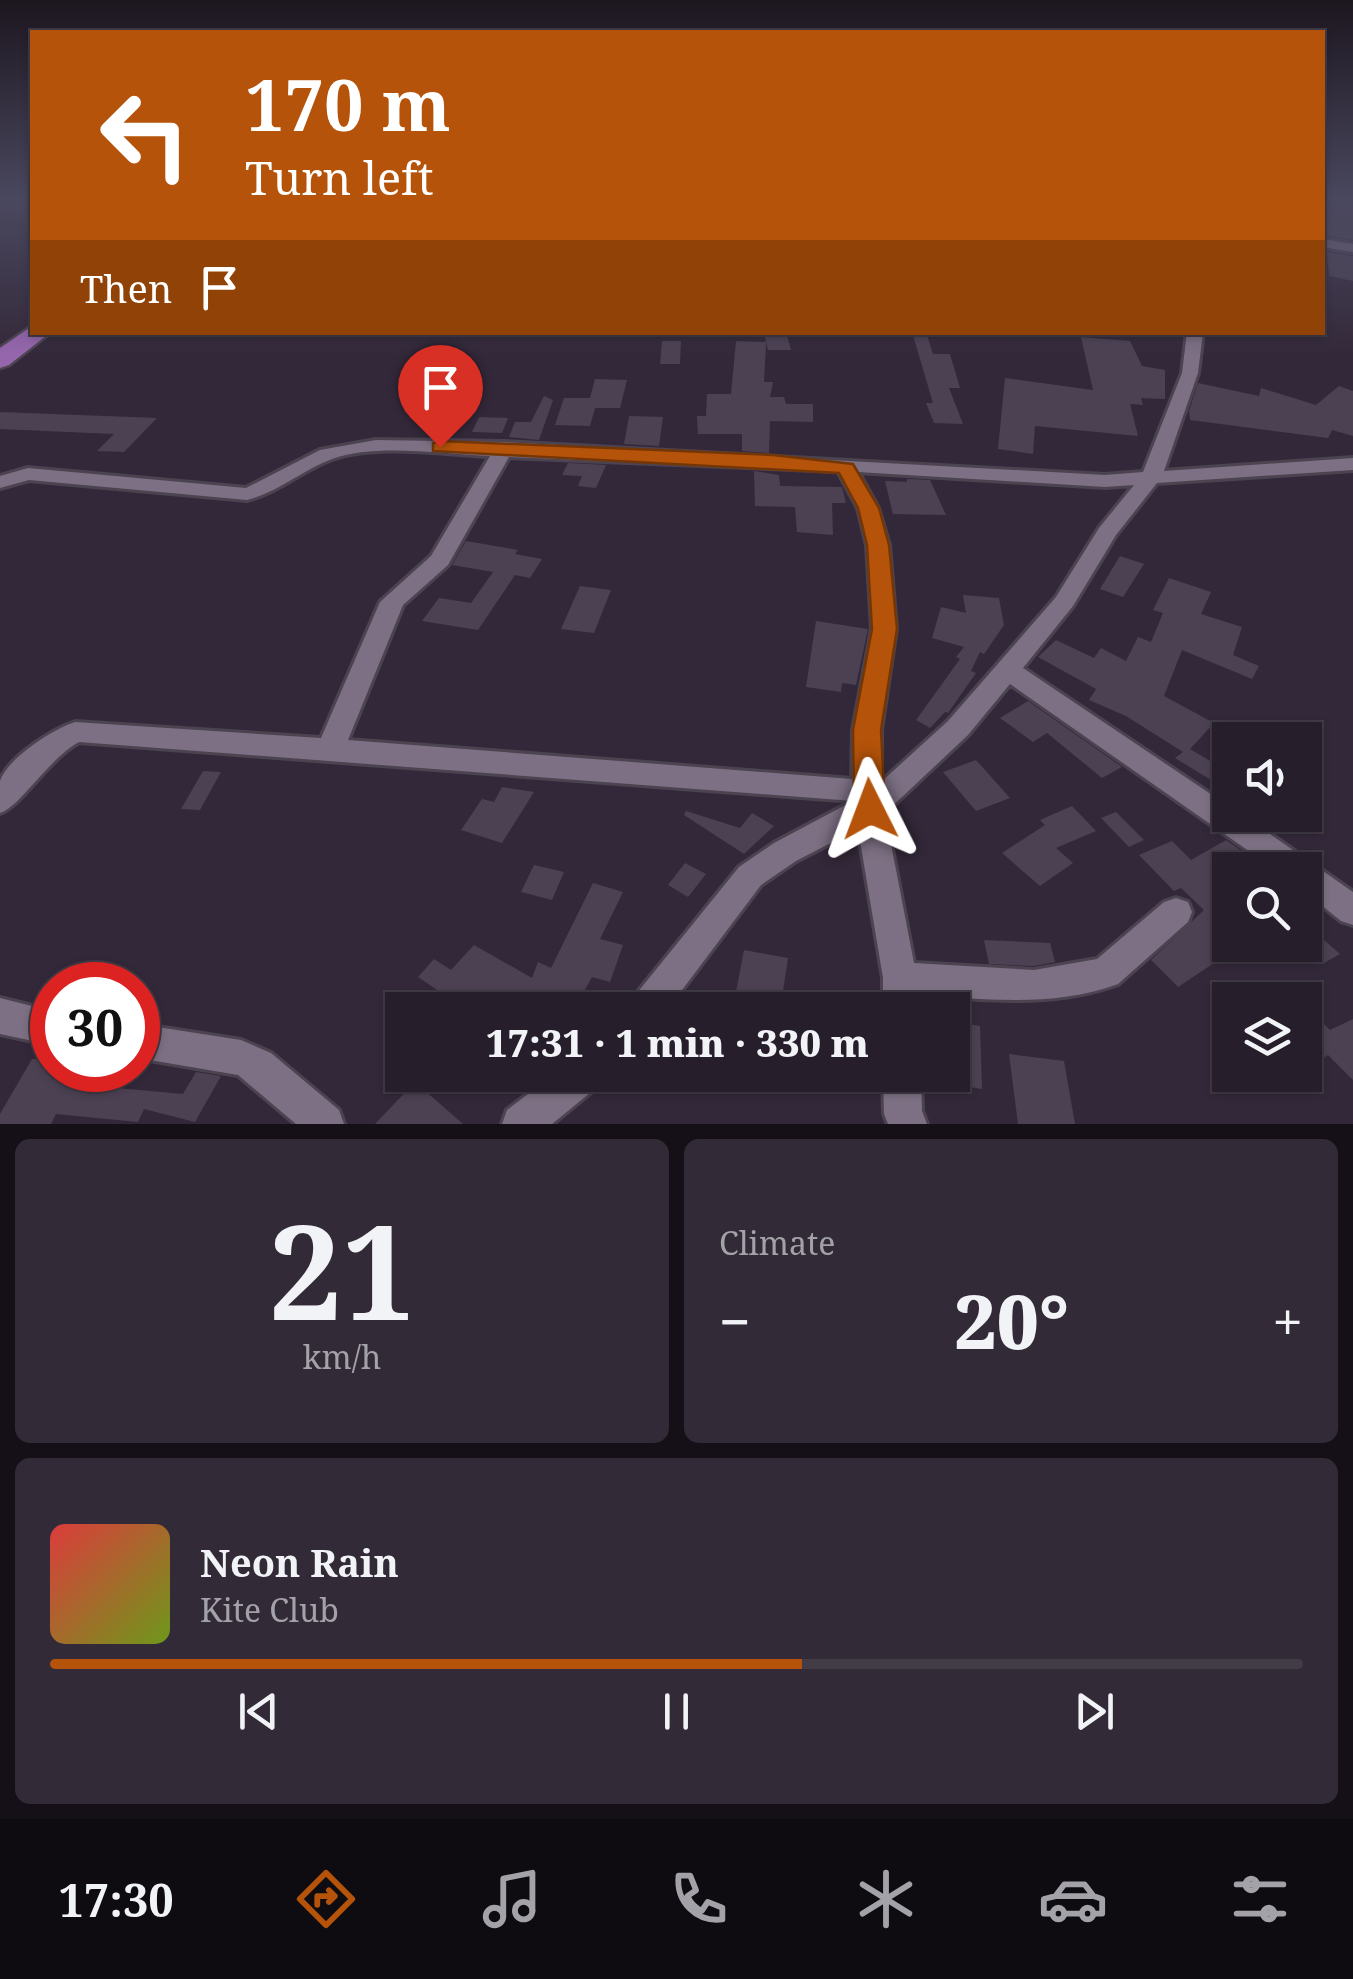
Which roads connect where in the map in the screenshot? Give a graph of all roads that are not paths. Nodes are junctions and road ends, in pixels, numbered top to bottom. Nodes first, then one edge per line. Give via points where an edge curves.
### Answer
1 (30, 320) edge
2 (34, 335) edge
3 (1195, 335) edge
4 (0, 341) edge
5 (0, 360) edge
6 (504, 448) junction
7 (1353, 464) edge
8 (846, 468) junction
9 (1152, 476) junction
10 (0, 482) edge
11 (1006, 668) junction
12 (330, 749) junction
13 (868, 800) junction
14 (0, 802) edge
15 (1273, 852) edge
16 (1322, 887) edge
17 (1353, 911) edge
18 (1176, 912) dead end
19 (660, 992) edge
20 (901, 992) edge
21 (934, 992) edge
22 (0, 1014) edge
23 (30, 1024) edge
24 (160, 1045) edge
25 (561, 1092) edge
26 (902, 1092) edge
27 (325, 1124) edge
28 (520, 1124) edge
29 (908, 1124) edge

1 - 4 main road
2 - 5 main road
3 - 9 street via 1190,373
6 - 8 street
6 - 10 street via 341,449 246,494 28,474
6 - 12 street via 440,560 392,602
7 - 9 street
8 - 9 street via 1105,481
8 - 13 street via 878,545 884,629 867,730
9 - 11 street via 1065,601
11 - 13 street via 958,728
11 - 15 street
12 - 13 street
12 - 14 street via 75,732 34,758
13 - 19 street via 750,876
13 - 20 street
16 - 17 street
18 - 21 street via 1106,973 1034,986
22 - 23 street
24 - 27 street via 258,1066
25 - 28 street
26 - 29 street

